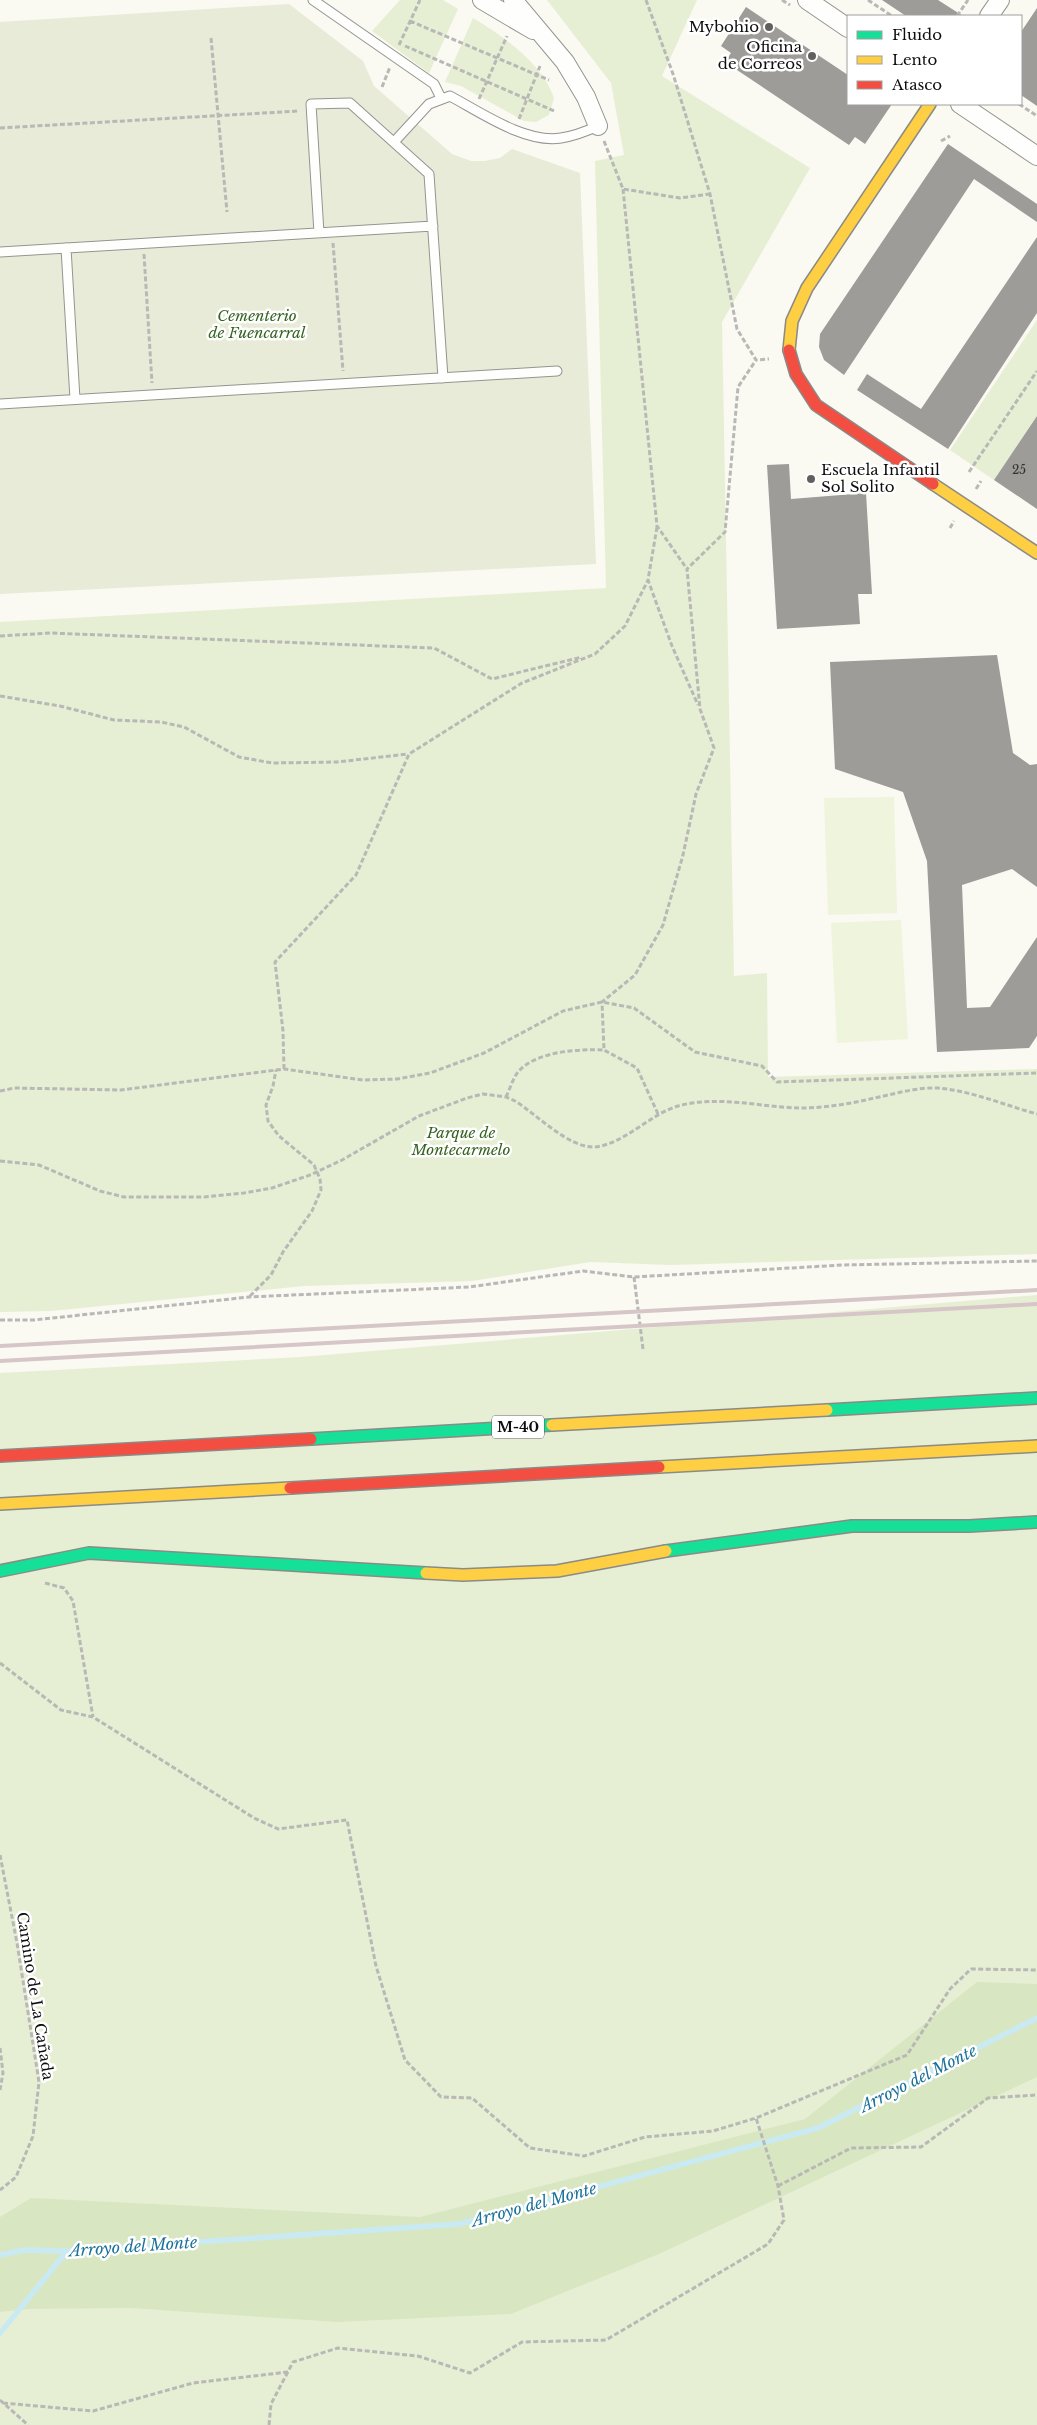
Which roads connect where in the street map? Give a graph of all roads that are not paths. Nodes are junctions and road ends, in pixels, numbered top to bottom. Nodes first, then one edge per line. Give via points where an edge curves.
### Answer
1 (313, 0) edge
2 (482, 0) edge
3 (513, 0) edge
4 (807, 0) edge
5 (1000, 0) edge
6 (990, 15) edge
7 (847, 27) edge
8 (546, 38) junction
9 (441, 98) junction
10 (929, 105) edge
11 (961, 105) edge
12 (598, 126) joint
13 (394, 142) junction
14 (1037, 156) edge
15 (433, 226) junction
16 (319, 233) junction
17 (66, 248) junction
18 (0, 252) edge
19 (557, 371) dead end
20 (443, 378) junction
21 (75, 400) junction
22 (0, 404) edge
23 (1037, 553) edge
24 (1037, 1398) edge
25 (1037, 1446) edge
26 (0, 1456) edge
27 (0, 1504) edge
28 (1037, 1522) edge
29 (0, 1572) edge

1 - 9 lane via 434,84
2 - 8 street
3 - 8 street
4 - 7 street
5 - 6 street
8 - 12 street via 586,97
9 - 12 lane via 450,96 506,127 536,137 560,139
9 - 13 lane via 429,104
10 - 23 main road via 795,310 788,334 793,371 816,405
11 - 14 street
13 - 15 lane via 429,174
13 - 16 lane via 350,103 311,104
15 - 16 lane
15 - 20 lane
16 - 17 lane
17 - 18 lane
17 - 21 lane
19 - 20 lane
20 - 21 lane
21 - 22 lane
24 - 26 main road, M-40
25 - 27 main road
28 - 29 main road via 969,1526 852,1526 638,1555 557,1572 454,1574 89,1553

